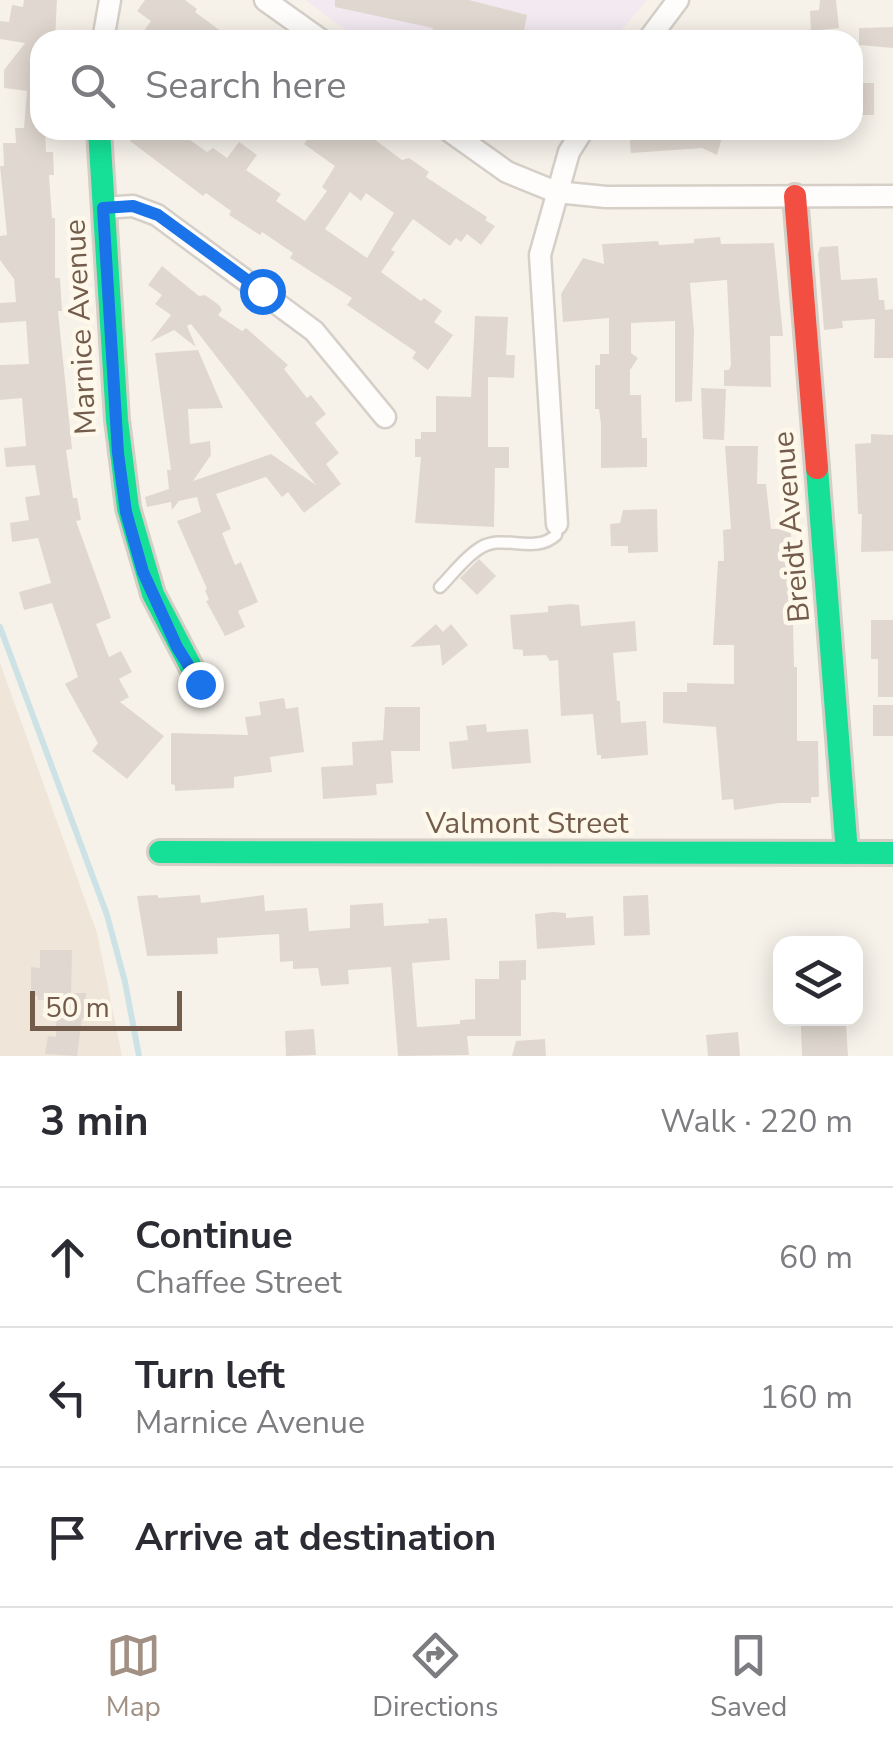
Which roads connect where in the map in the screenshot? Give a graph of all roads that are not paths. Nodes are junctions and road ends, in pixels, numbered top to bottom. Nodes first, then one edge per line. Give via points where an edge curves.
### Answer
1 (110, 0) edge
2 (265, 0) edge
3 (678, 0) edge
4 (105, 30) edge
5 (307, 30) edge
6 (656, 30) edge
7 (100, 140) edge
8 (462, 140) edge
9 (577, 140) edge
10 (556, 192) junction
11 (794, 196) junction
12 (893, 196) edge
13 (103, 208) junction
14 (385, 417) dead end
15 (557, 524) joint
16 (440, 587) dead end
17 (200, 684) dead end
18 (160, 852) dead end
19 (847, 853) junction
20 (893, 853) edge

1 - 4 street
2 - 5 street
3 - 6 street
7 - 13 street, Marnice Avenue
8 - 10 street via 507,172
9 - 10 street
10 - 11 street
10 - 15 street via 540,255
11 - 12 street
11 - 19 street, Breidt Avenue
13 - 14 street via 133,206 158,215 302,320
13 - 17 street, Marnice Avenue via 126,512 143,572
15 - 16 lane via 556,535 541,544 481,546
18 - 19 street, Valmont Street
19 - 20 street, Valmont Street

